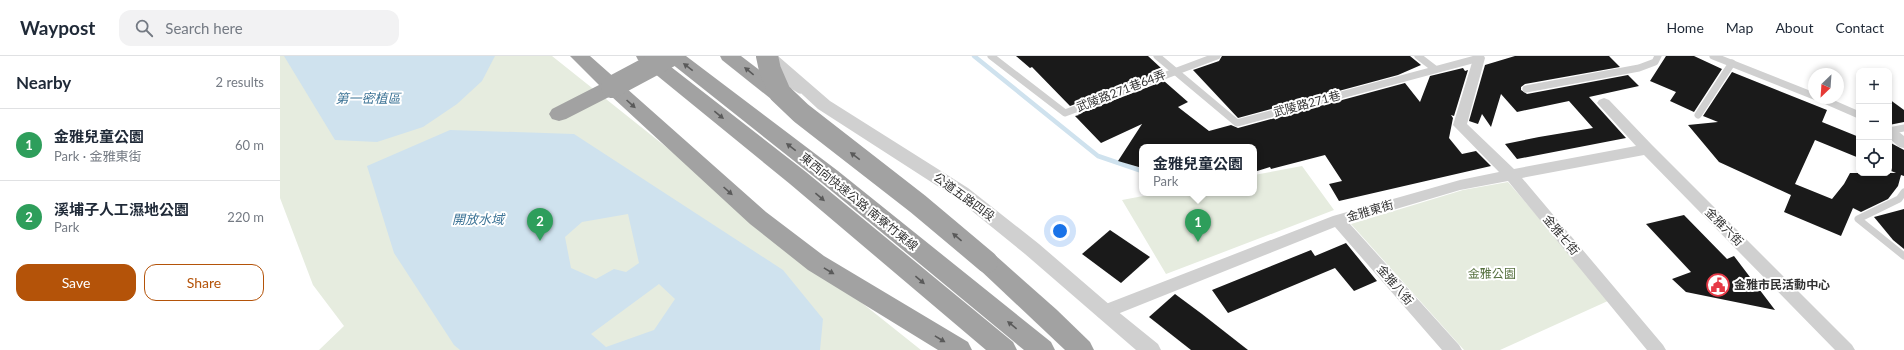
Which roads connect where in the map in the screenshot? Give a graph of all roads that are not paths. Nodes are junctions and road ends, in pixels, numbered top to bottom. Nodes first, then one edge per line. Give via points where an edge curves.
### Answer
1 (578, 56) edge
2 (645, 56) edge
3 (670, 56) edge
4 (674, 56) edge
5 (729, 56) edge
6 (991, 56) edge
7 (1157, 56) edge
8 (1217, 56) edge
9 (1418, 56) edge
10 (1658, 56) edge
11 (1713, 56) edge
12 (766, 58) edge
13 (1479, 58) joint
14 (1732, 63) junction
15 (1435, 69) junction
16 (1175, 71) junction
17 (607, 82) junction
18 (1526, 89) dead end
19 (1808, 94) edge
20 (1604, 103) dead end
21 (1834, 104) edge
22 (554, 110) dead end
23 (801, 113) junction
24 (1856, 114) edge
25 (1698, 115) dead end
26 (1904, 128) edge
27 (1892, 130) edge
28 (1892, 133) edge
29 (1904, 143) edge
30 (1647, 149) junction
31 (1511, 175) junction
32 (1904, 192) edge
33 (1338, 220) junction
34 (1904, 256) edge
35 (1104, 312) junction
36 (959, 350) edge
37 (1004, 350) edge
38 (1042, 350) edge
39 (1081, 350) edge
40 (1151, 350) edge
41 (1453, 350) edge
42 (1657, 350) edge
43 (1846, 350) edge

1 - 17 highway
2 - 17 highway
2 -> 37 highway, 東西向快速公路 南寮竹東線 via 798,178
3 - 17 highway, bridge
38 -> 4 highway, 東西向快速公路 南寮竹東線 via 830,177
23 -> 5 highway, bridge
6 - 16 lane, 武陵路271巷64弄 via 1065,113
7 - 16 lane, 武陵路271巷
8 - 16 lane
9 - 15 lane
10 - 18 lane via 1655,62 1639,68
11 - 14 lane
12 - 23 highway, bridge via 780,93
12 - 35 street, 公道五路四段 via 824,105 962,193 1032,249
13 - 15 lane, 武陵路271巷
13 - 31 street, 金雅七街 via 1460,125
14 - 19 lane
14 - 25 lane
15 - 16 lane, 武陵路271巷 via 1237,123
17 - 22 highway
17 -> 36 highway via 758,218 816,263
20 - 30 street, 金雅六街
21 - 24 lane
39 -> 23 highway, bridge via 987,262 918,204
26 - 27 lane
28 - 29 street
30 - 31 street, 金雅東街
30 - 43 street, 金雅六街
31 - 33 street, 金雅東街 via 1460,185
31 - 42 street, 金雅七街
32 - 34 lane via 1899,199 1858,219
33 - 35 street, 金雅東街
33 - 41 street, 金雅八街
35 - 40 street, 公道五路四段

